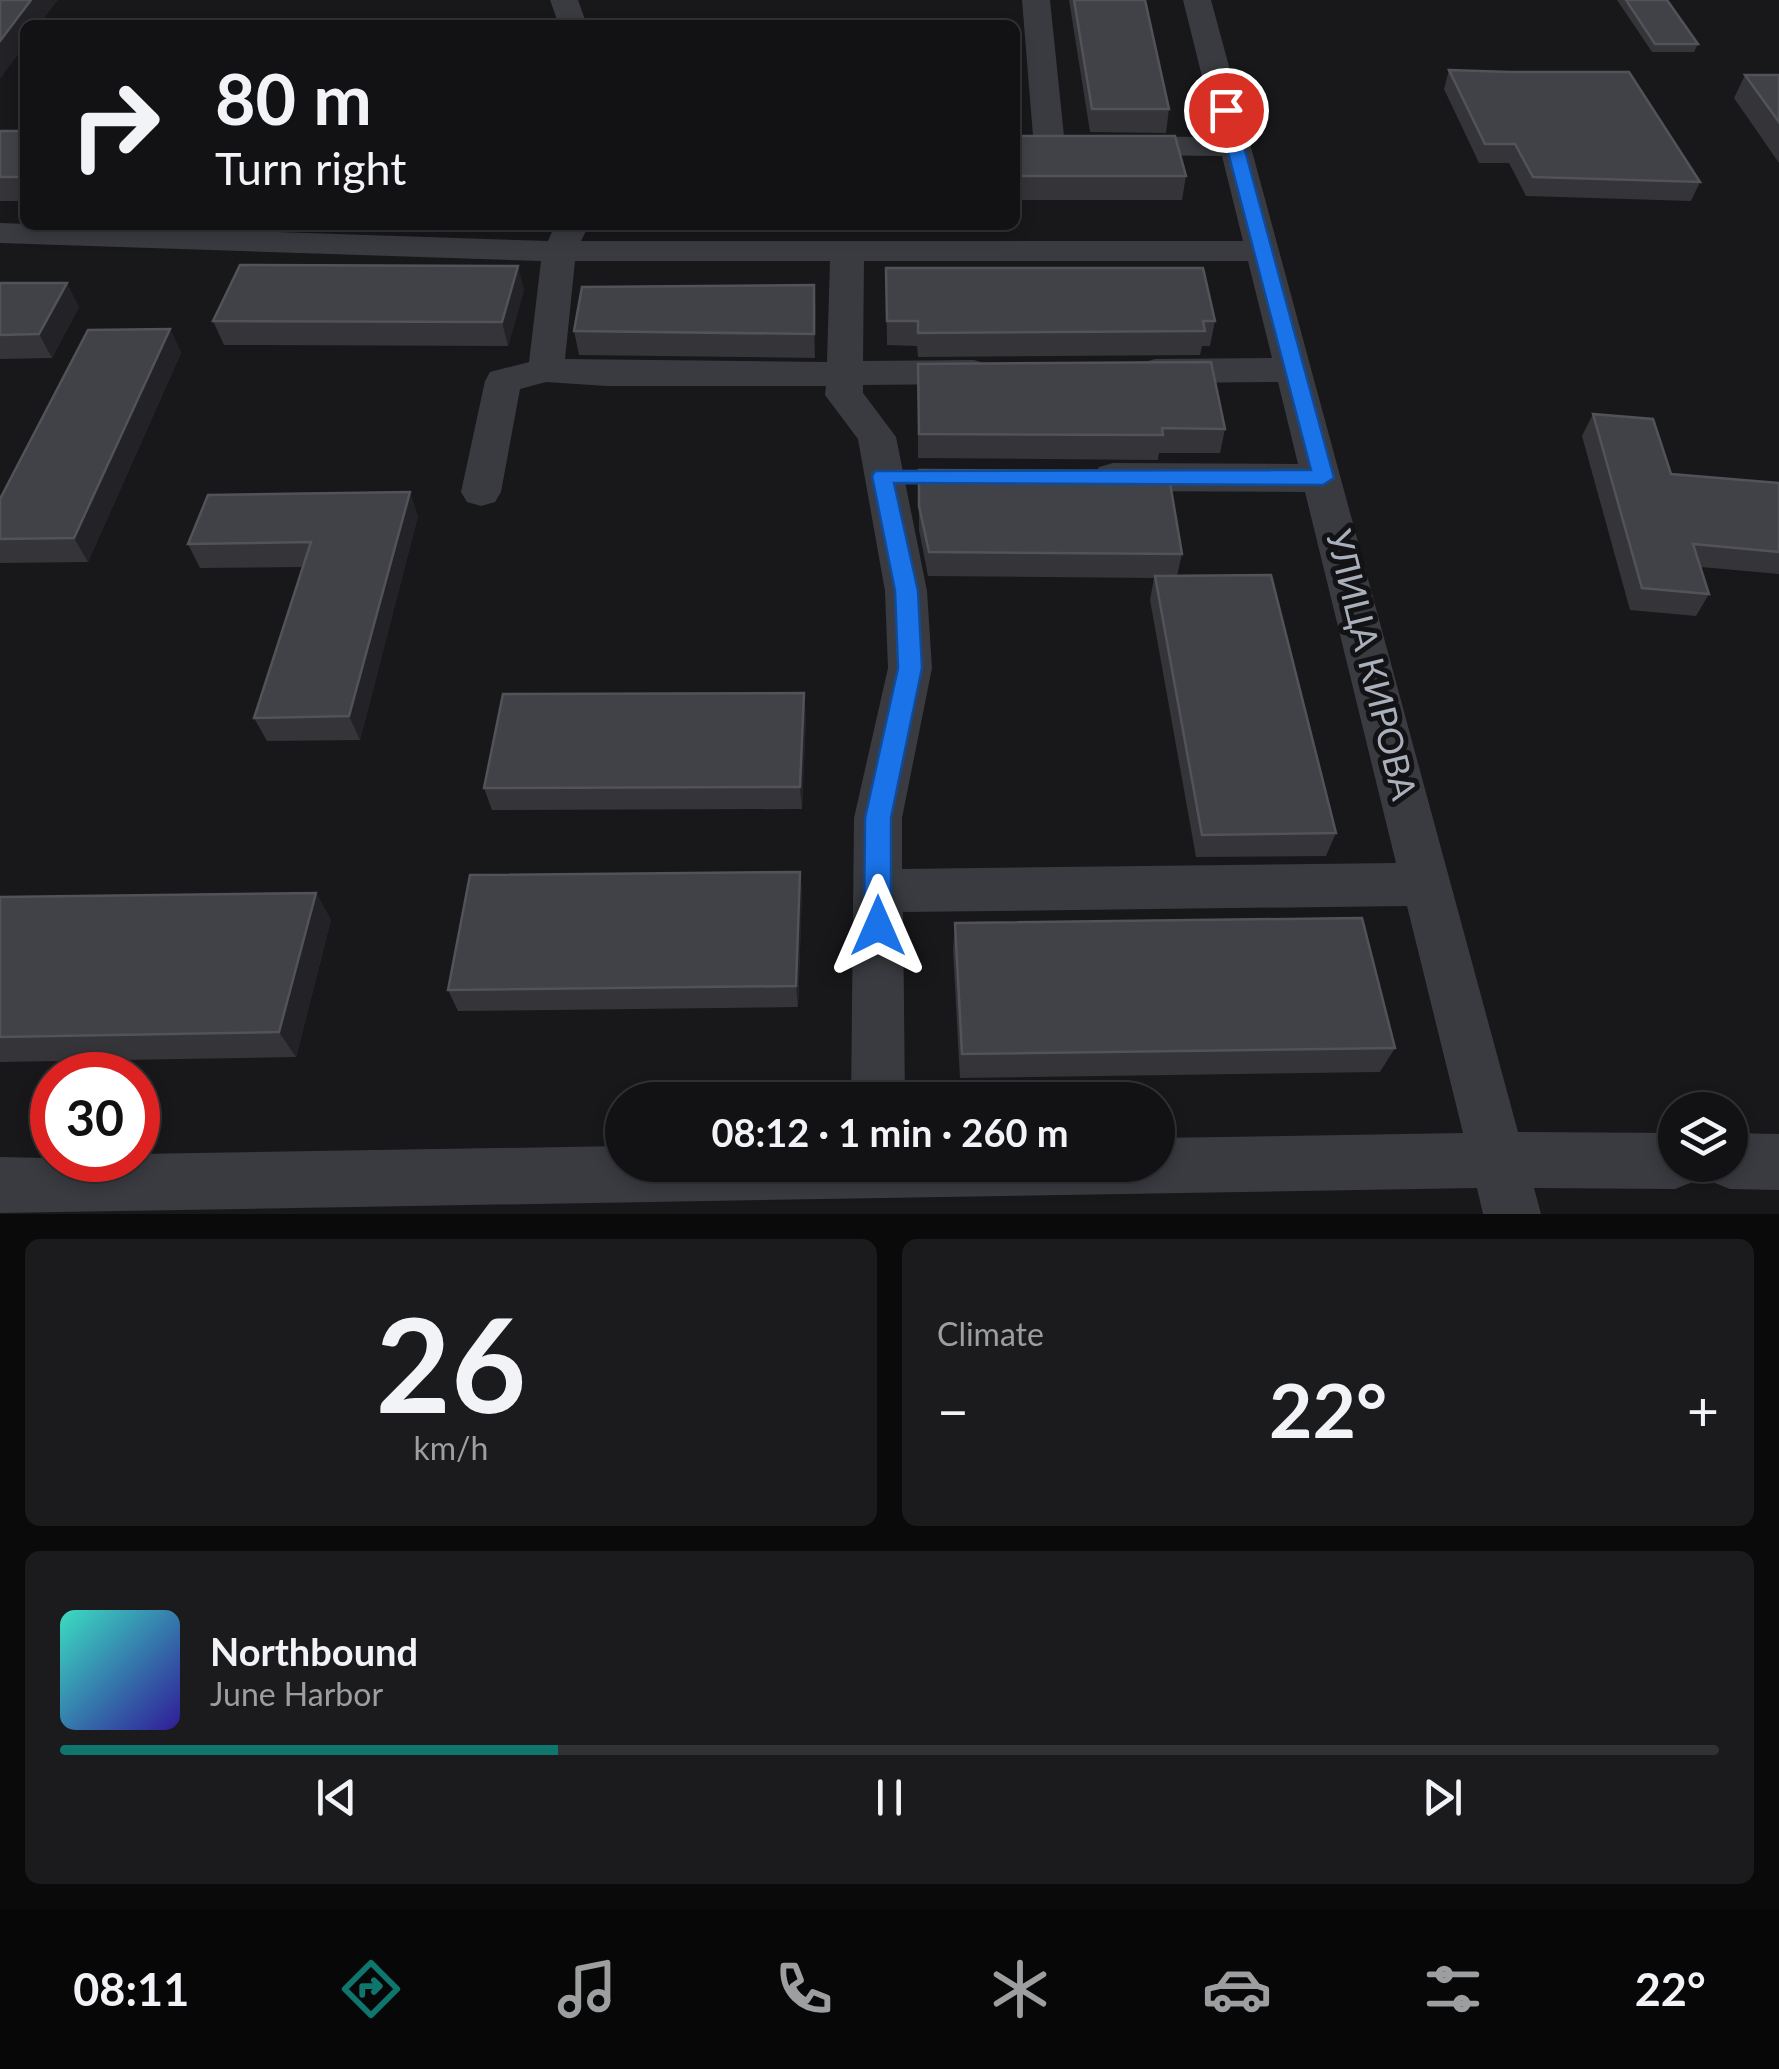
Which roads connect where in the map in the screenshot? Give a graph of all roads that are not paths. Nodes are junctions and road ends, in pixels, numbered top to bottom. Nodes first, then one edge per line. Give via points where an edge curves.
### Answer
1 (1036, 0) edge
2 (1197, 0) edge
3 (1020, 144) edge
4 (1049, 145) junction
5 (1235, 147) junction
6 (0, 234) edge
7 (566, 238) edge
8 (847, 248) junction
9 (1262, 252) junction
10 (546, 370) junction
11 (1293, 370) junction
12 (1118, 371) edge
13 (1001, 372) edge
14 (845, 374) junction
15 (1074, 477) edge
16 (1323, 478) junction
17 (481, 492) dead end
18 (1427, 884) junction
19 (878, 891) junction
20 (878, 1082) edge
21 (1498, 1160) junction
22 (1658, 1161) edge
23 (1748, 1161) edge
24 (1779, 1162) edge
25 (1175, 1164) edge
26 (605, 1173) edge
27 (0, 1185) edge
28 (1512, 1214) edge

1 - 4 street
2 - 5 street, УЛИЦА КИРОВА
3 - 4 street
4 - 5 street
5 - 9 street, УЛИЦА КИРОВА
6 - 7 street
7 - 8 street
7 - 10 street
8 - 9 street
8 - 14 street
9 - 11 street, УЛИЦА КИРОВА
10 - 14 street
10 - 17 street via 503,381
11 - 12 street
11 - 16 street, УЛИЦА КИРОВА
13 - 14 street
14 - 19 street via 844,394 901,476 910,668 878,818
15 - 16 street
16 - 18 street, УЛИЦА КИРОВА
18 - 19 street
18 - 21 street, УЛИЦА КИРОВА
19 - 20 street
21 - 22 street
21 - 25 street
21 - 28 street, УЛИЦА КИРОВА
23 - 24 street
26 - 27 street

